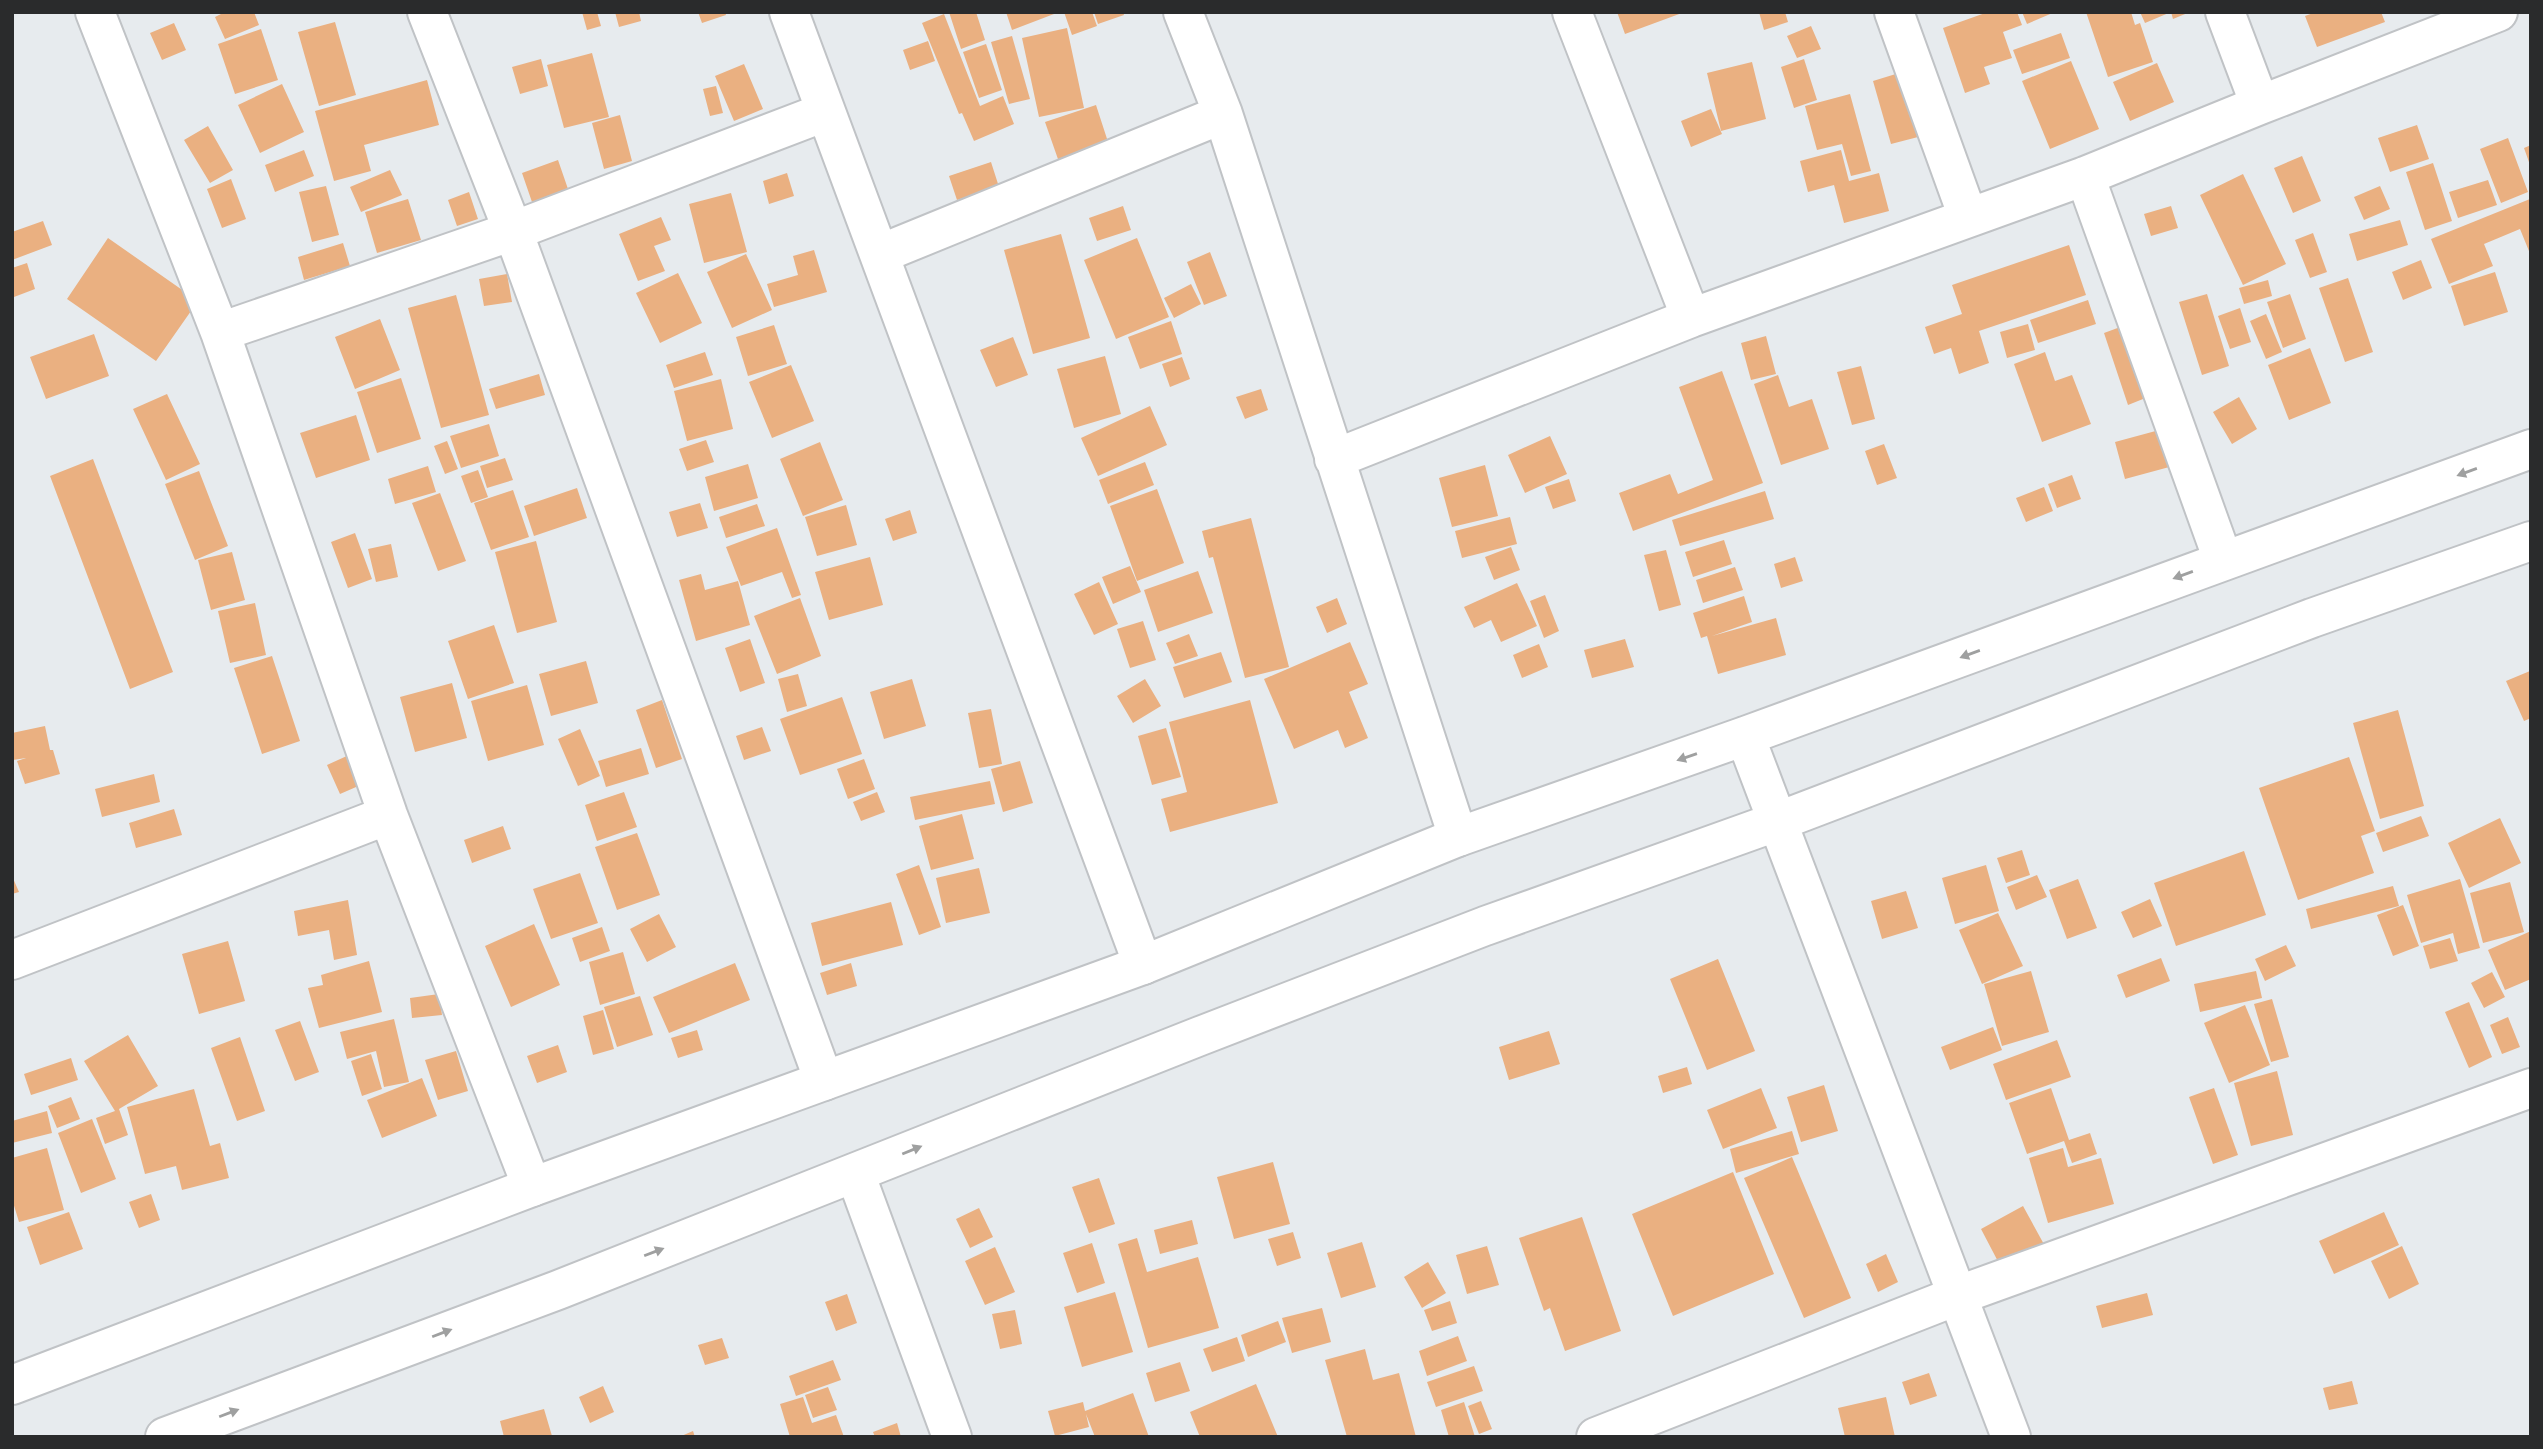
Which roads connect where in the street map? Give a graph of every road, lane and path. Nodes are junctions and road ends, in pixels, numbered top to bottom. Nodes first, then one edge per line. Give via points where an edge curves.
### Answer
1 (95, 12) edge
2 (427, 12) edge
3 (789, 12) edge
4 (1183, 12) edge
5 (1572, 12) edge
6 (1894, 12) edge
7 (2225, 12) edge
8 (2498, 12) edge
9 (2260, 104) junction
10 (825, 112) junction
11 (1223, 114) junction
12 (2085, 176) junction
13 (1968, 217) junction
14 (513, 231) junction
15 (880, 254) junction
16 (1691, 318) junction
17 (220, 332) junction
18 (2531, 449) edge
19 (1334, 458) junction
20 (2531, 541) edge
21 (2223, 560) junction
22 (1745, 736) junction
23 (388, 815) junction
24 (1776, 822) junction
25 (1458, 837) junction
26 (12, 960) edge
27 (1143, 965) junction
28 (824, 1080) junction
29 (2531, 1088) edge
30 (855, 1173) junction
31 (532, 1187) junction
32 (1959, 1295) junction
33 (12, 1385) edge
34 (1603, 1435) edge
35 (165, 1437) edge
36 (951, 1437) edge
37 (2011, 1437) edge

1 - 17 street
2 - 14 street
3 - 10 street
4 - 11 street
5 - 16 street
6 - 13 street
7 - 9 street
8 - 9 street
9 - 12 street
10 - 14 street
10 - 15 street
11 - 15 street
11 - 19 street
12 - 13 street
12 - 21 street
13 - 16 street
14 - 17 street
14 - 28 street
15 - 27 street
16 - 19 street
17 - 23 street
18 -> 21 street
19 - 25 street
20 - 24 street via 2312,618
21 -> 22 street
22 - 24 street
22 -> 25 street
23 - 26 street
23 - 31 street
30 -> 24 street via 1472,931
24 - 32 street
25 - 27 street
27 - 28 street
28 - 31 street
29 - 32 street
35 -> 30 street
30 - 36 street
31 - 33 street
32 - 34 street
32 - 37 street

